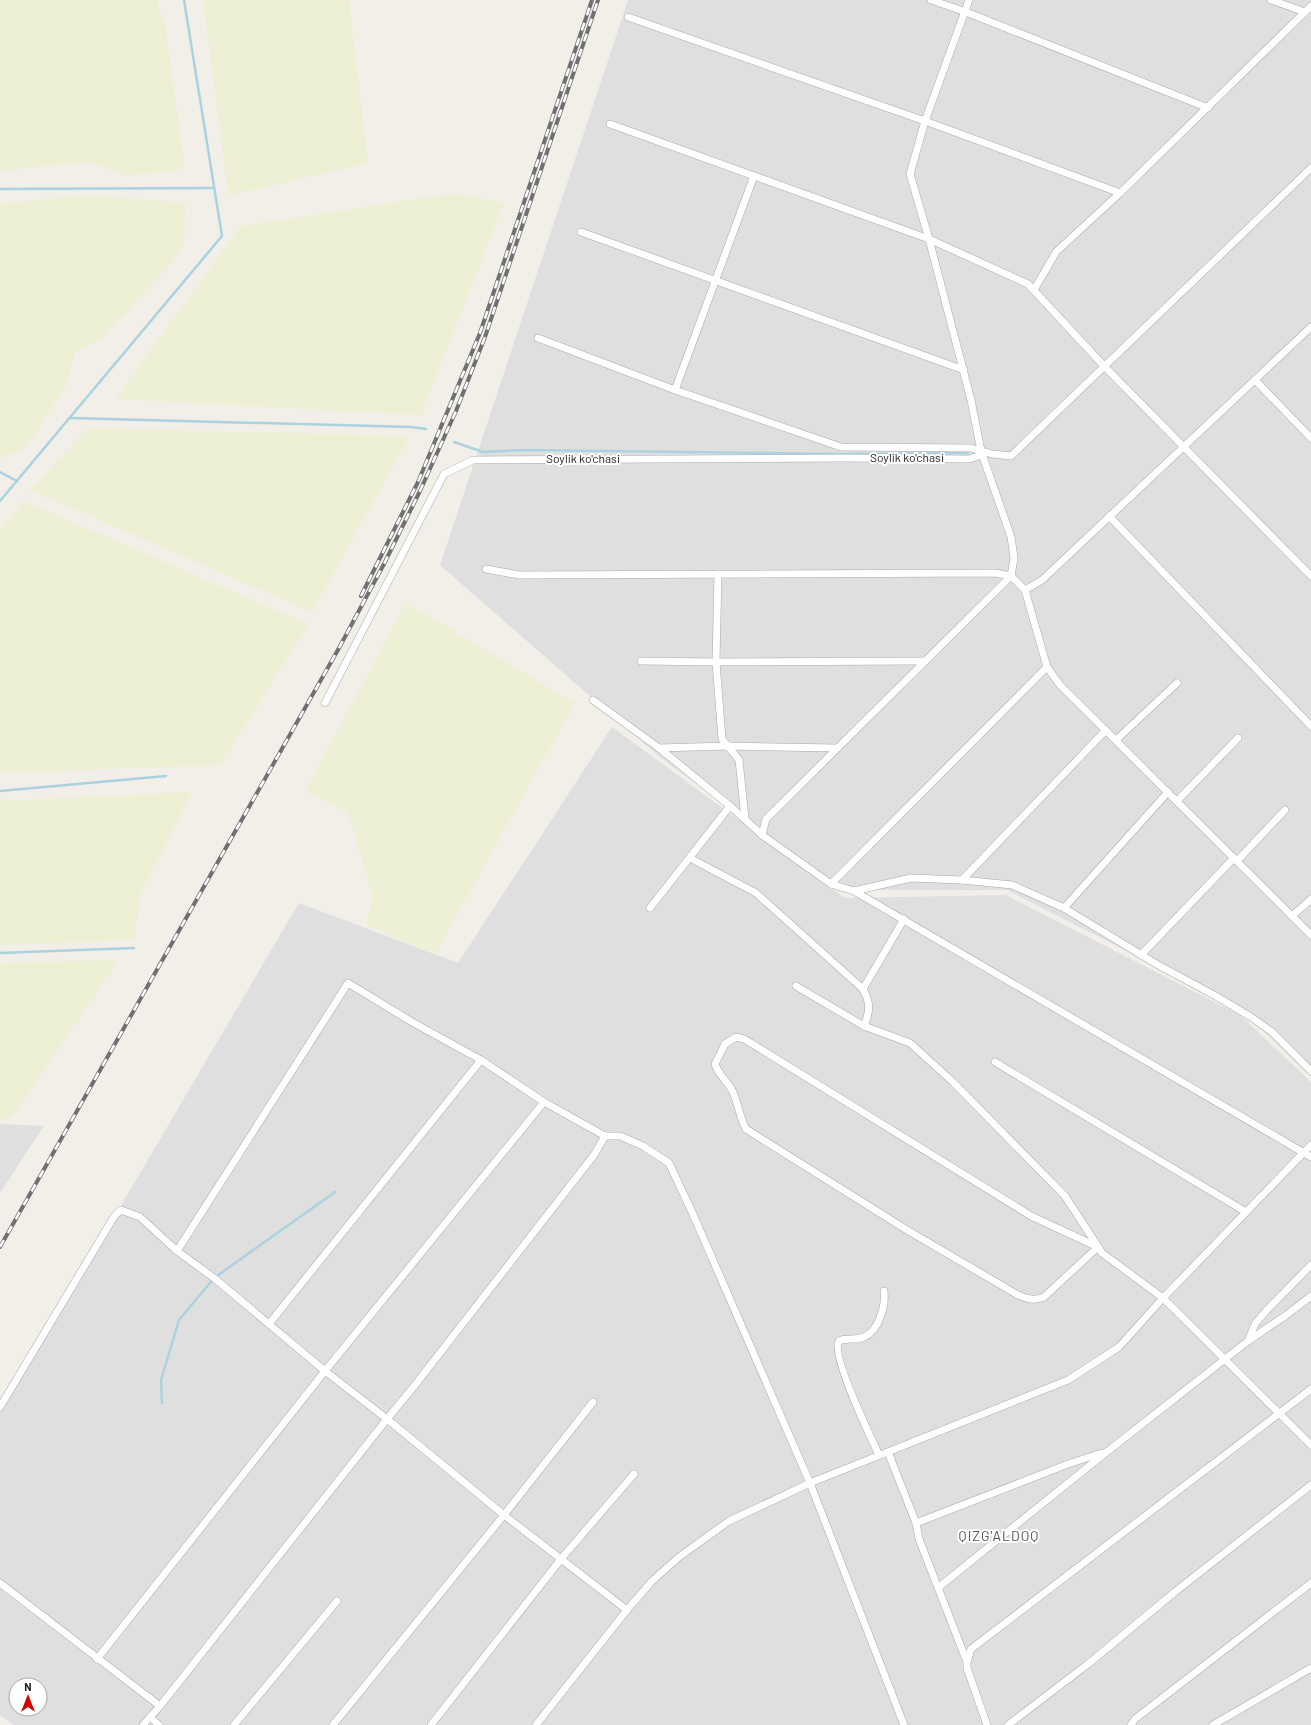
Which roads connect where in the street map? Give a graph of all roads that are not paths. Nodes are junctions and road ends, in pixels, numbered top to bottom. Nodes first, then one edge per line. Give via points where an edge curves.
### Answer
1 (931, 0) edge
2 (970, 0) edge
3 (1271, 0) edge
4 (1311, 6) edge
5 (966, 12) junction
6 (1305, 12) junction
7 (628, 18) dead end
8 (1208, 108) junction
9 (925, 121) junction
10 (610, 124) dead end
11 (1311, 168) edge
12 (754, 176) junction
13 (1120, 193) junction
14 (581, 232) dead end
15 (929, 239) junction
16 (715, 281) junction
17 (1034, 290) junction
18 (1311, 327) edge
19 (538, 338) dead end
20 (1104, 366) junction
21 (964, 370) junction
22 (1255, 380) junction
23 (675, 390) junction
24 (1311, 438) edge
25 (841, 447) junction
26 (1183, 447) junction
27 (981, 453) junction
28 (841, 458) junction
29 (1109, 516) junction
30 (486, 569) dead end
31 (718, 574) junction
32 (1011, 576) junction
33 (1311, 576) edge
34 (1025, 590) junction
35 (641, 661) dead end
36 (925, 661) junction
37 (716, 662) junction
38 (1047, 667) junction
39 (1177, 682) dead end
40 (593, 700) dead end
41 (325, 703) dead end
42 (1311, 726) edge
43 (1106, 730) junction
44 (1238, 738) dead end
45 (1116, 740) junction
46 (727, 746) junction
47 (659, 748) junction
48 (837, 748) junction
49 (1168, 792) junction
50 (1177, 801) junction
51 (730, 806) junction
52 (1285, 810) dead end
53 (745, 818) junction
54 (762, 835) junction
55 (690, 858) junction
56 (1235, 859) junction
57 (962, 880) junction
58 (831, 884) junction
59 (854, 891) junction
60 (1311, 898) edge
61 (650, 908) dead end
62 (1064, 908) junction
63 (1292, 916) junction
64 (904, 919) junction
65 (1311, 935) edge
66 (1141, 955) junction
67 (796, 986) dead end
68 (863, 989) junction
69 (864, 1026) junction
70 (481, 1060) junction
71 (995, 1062) dead end
72 (1311, 1071) edge
73 (544, 1102) junction
74 (605, 1136) junction
75 (1311, 1145) edge
76 (1303, 1152) junction
77 (1311, 1157) edge
78 (1246, 1212) junction
79 (1098, 1247) junction
80 (178, 1251) junction
81 (1311, 1265) edge
82 (884, 1291) dead end
83 (1311, 1296) edge
84 (1163, 1298) junction
85 (269, 1324) junction
86 (1248, 1341) junction
87 (1226, 1360) junction
88 (325, 1371) junction
89 (1311, 1389) edge
90 (593, 1402) dead end
91 (0, 1407) edge
92 (1280, 1413) junction
93 (387, 1418) junction
94 (1311, 1445) edge
95 (1108, 1451) junction
96 (888, 1452) junction
97 (879, 1455) junction
98 (634, 1474) dead end
99 (810, 1483) junction
100 (1311, 1485) edge
101 (504, 1515) junction
102 (916, 1523) junction
103 (561, 1559) junction
104 (0, 1583) edge
105 (1311, 1583) edge
106 (939, 1587) junction
107 (337, 1601) dead end
108 (627, 1610) junction
109 (97, 1659) junction
110 (967, 1662) junction
111 (1311, 1668) edge
112 (160, 1706) junction
113 (150, 1717) junction
114 (143, 1725) edge
115 (159, 1725) edge
116 (234, 1725) edge
117 (333, 1725) edge
118 (431, 1725) edge
119 (536, 1725) edge
120 (904, 1725) edge
121 (987, 1725) edge
122 (1008, 1725) edge
123 (1131, 1725) edge
124 (1213, 1725) edge

1 - 5 street
2 - 5 street
3 - 6 street
4 - 6 street
5 - 8 street
5 - 9 street
6 - 8 street
7 - 9 street
8 - 13 street
9 - 13 street
9 - 15 street via 910,174
10 - 12 street
11 - 20 street
12 - 15 street
12 - 16 street
13 - 17 street via 1056,252
14 - 16 street
15 - 17 street via 1028,284
15 - 21 street
16 - 21 street
16 - 23 street
17 - 20 street
18 - 22 street
19 - 23 street
20 - 26 street
20 - 27 street via 1011,456
21 - 27 street
22 - 24 street
22 - 26 street
23 - 25 street
25 - 27 street via 971,448
25 - 28 street
26 - 29 street
26 - 33 street
27 - 28 street, Soylik ko'chasi via 969,459
27 - 32 street via 1011,538 1014,558
28 - 41 street, Soylik ko'chasi via 473,460 444,474
29 - 34 street via 1042,580
29 - 42 street
30 - 31 street via 519,574
31 - 32 street via 995,573
31 - 37 street
32 - 34 street
32 - 36 street
34 - 38 street
35 - 37 street
36 - 37 street
36 - 48 street
37 - 46 street via 722,739
38 - 43 street via 1060,685
38 - 58 street
39 - 45 street
40 - 47 street
43 - 45 street
43 - 57 street
44 - 50 street
45 - 49 street
46 - 47 street
46 - 48 street
46 - 53 street via 739,760
47 - 51 street
48 - 54 street via 766,819
49 - 50 street
49 - 62 street
50 - 56 street
51 - 53 street
51 - 55 street
52 - 56 street
53 - 54 street
54 - 58 street
55 - 61 street
55 - 68 street via 756,893
56 - 63 street
56 - 66 street
57 - 59 street via 910,878
57 - 62 street via 1012,885
58 - 59 street
59 - 64 street
60 - 63 street
62 - 66 street
63 - 65 street
64 - 68 street
64 - 76 street
66 - 72 street via 1214,995 1272,1032
67 - 69 street
68 - 69 street via 869,1001
69 - 79 street via 910,1042 953,1082 1065,1196
70 - 73 street
70 - 80 street via 348,983
70 - 85 street
71 - 78 street
73 - 74 street
73 - 88 street
74 - 93 street via 594,1155 416,1385
74 - 99 street via 620,1136 643,1146 669,1163
75 - 76 street
76 - 77 street
76 - 78 street
78 - 84 street
79 - 79 street via 1044,1297 1036,1300 1018,1295 906,1230 746,1129 732,1090 717,1071 715,1064 719,1054 736,1036 744,1039 1031,1216
79 - 84 street via 1102,1253
80 - 85 street
80 - 91 street via 140,1217 121,1210 115,1215
81 - 86 street via 1255,1324
82 - 97 street via 882,1314 869,1333 862,1338 843,1339 836,1348 847,1382
83 - 86 street
84 - 87 street
84 - 96 street via 1119,1346 1068,1380
85 - 88 street
86 - 87 street
87 - 92 street
87 - 95 street
88 - 93 street
88 - 109 street
89 - 92 street
90 - 101 street
92 - 94 street
92 - 110 street via 971,1649
93 - 101 street
93 - 112 street
95 - 102 street
95 - 106 street
96 - 97 street
96 - 102 street
97 - 99 street
98 - 103 street
99 - 108 street via 729,1521 679,1557 652,1581
99 - 120 street
100 - 122 street
101 - 103 street
101 - 117 street
102 - 106 street via 919,1539
103 - 108 street
103 - 118 street
104 - 109 street
105 - 123 street via 1135,1719
106 - 110 street
107 - 116 street
108 - 119 street
109 - 112 street
110 - 121 street via 969,1677
111 - 124 street
112 - 113 street
113 - 114 street
113 - 115 street

